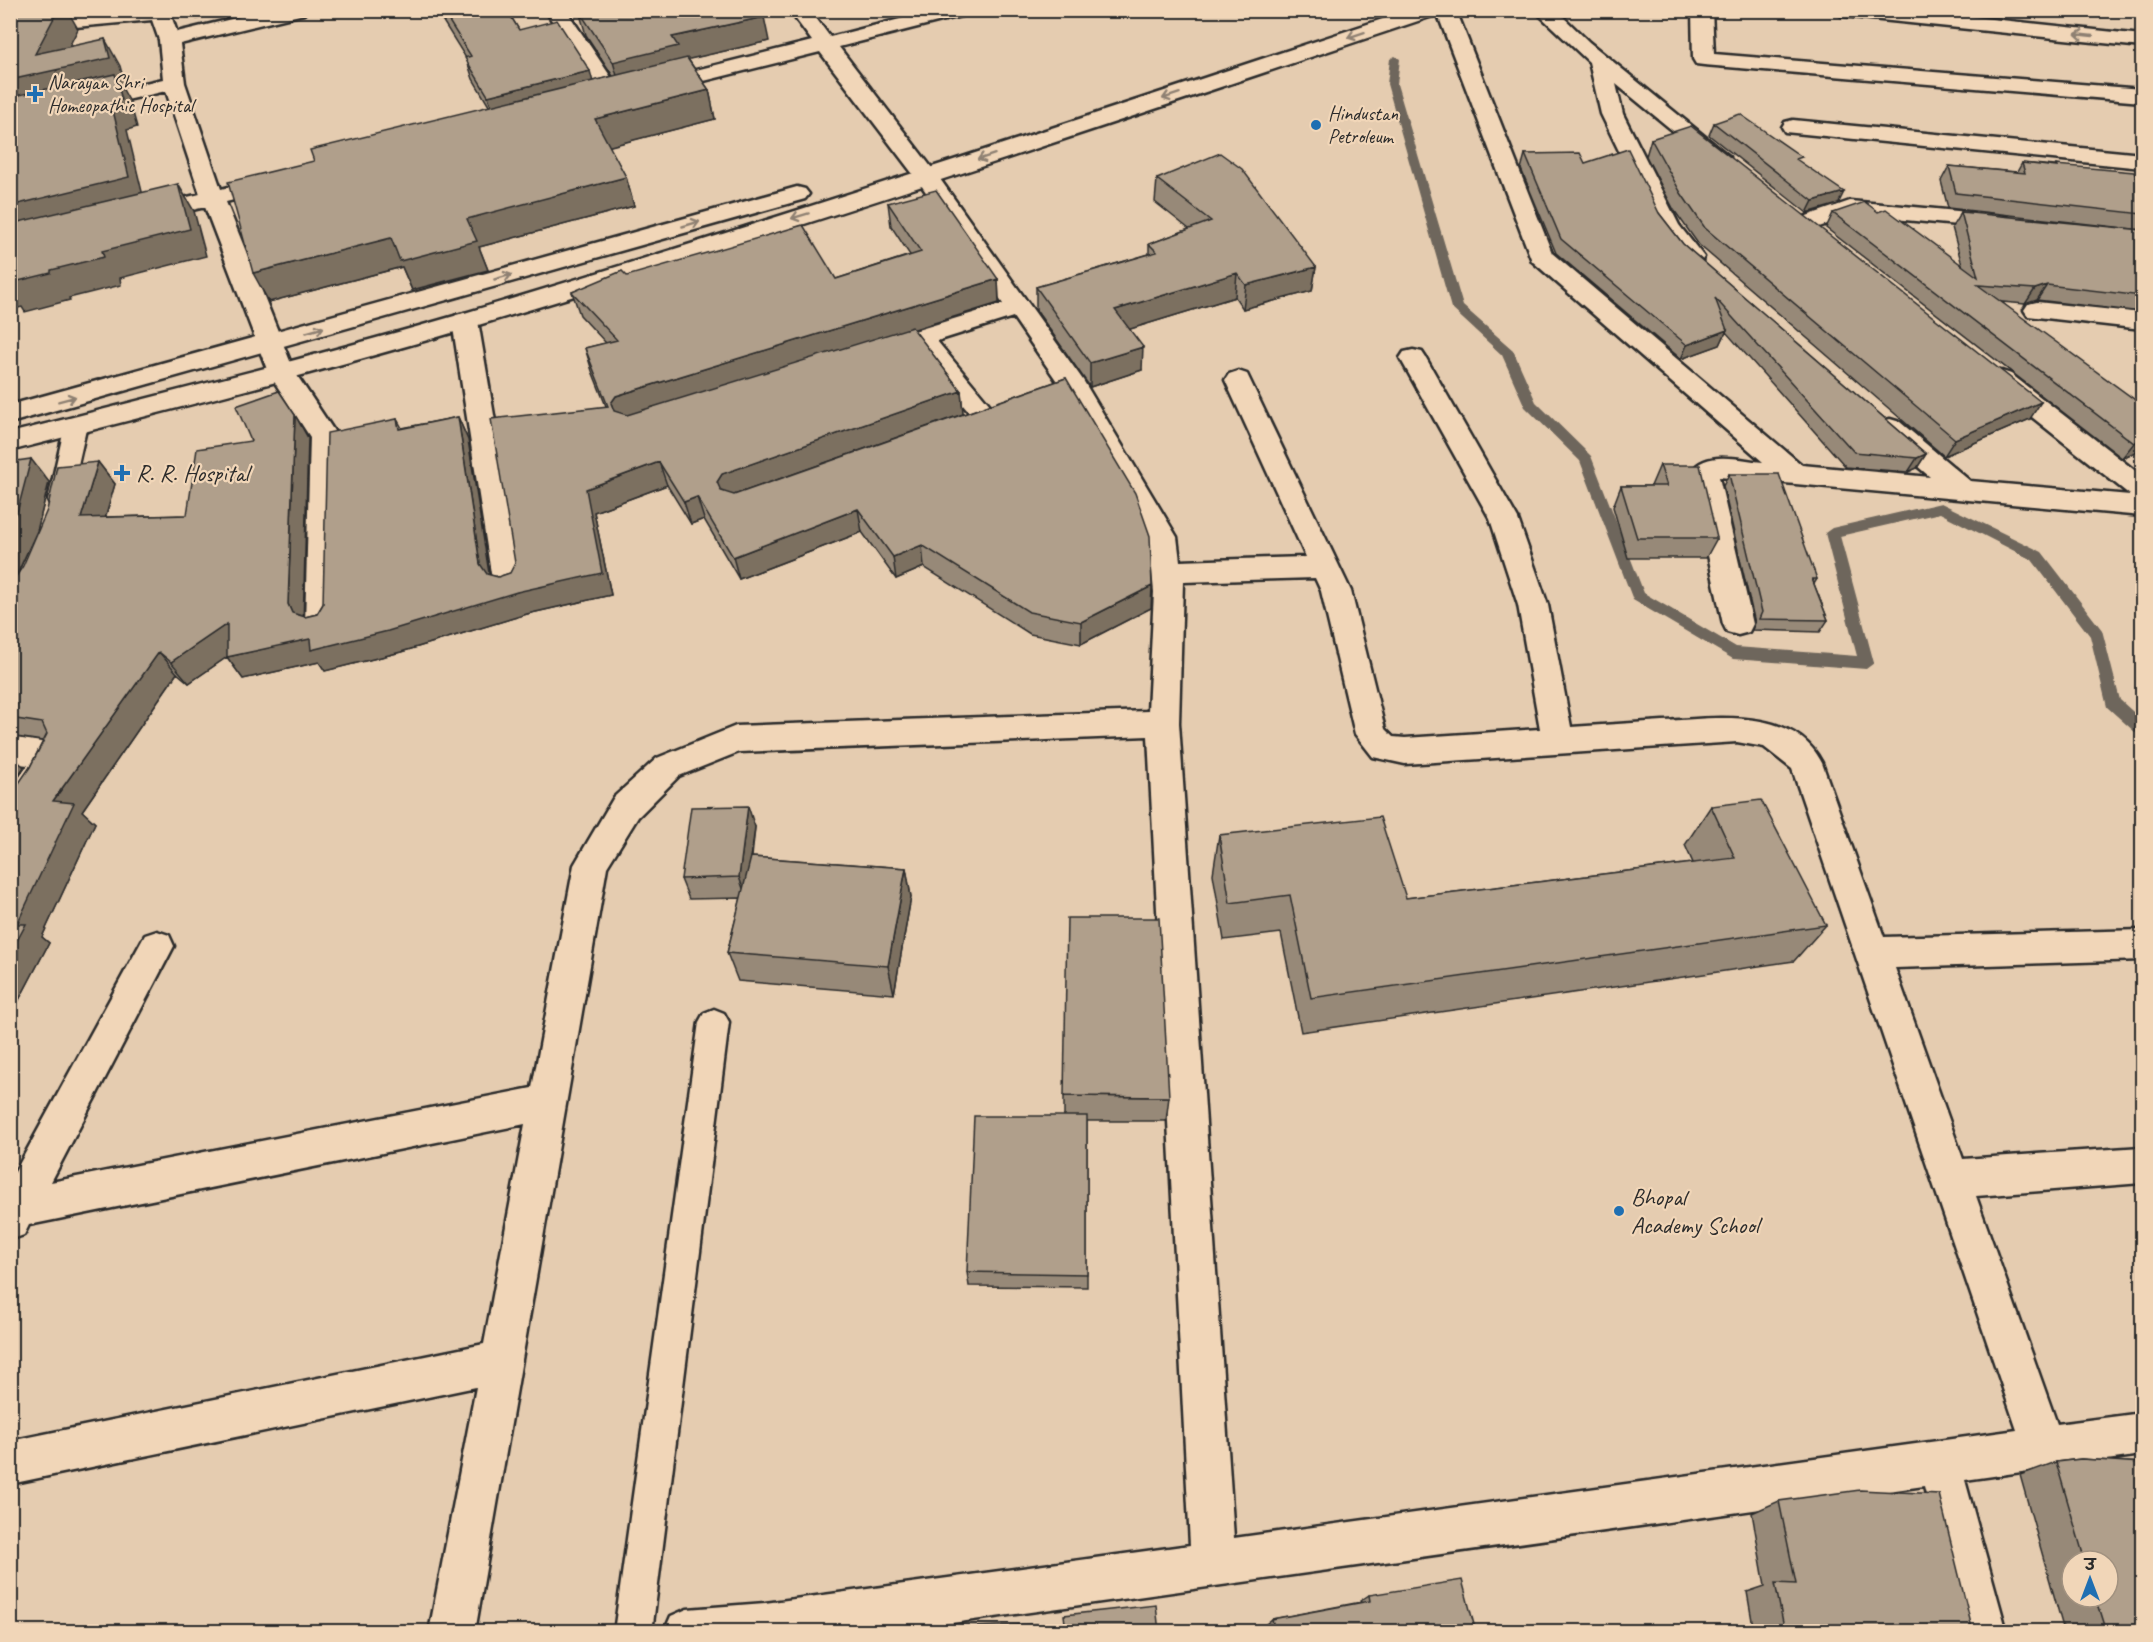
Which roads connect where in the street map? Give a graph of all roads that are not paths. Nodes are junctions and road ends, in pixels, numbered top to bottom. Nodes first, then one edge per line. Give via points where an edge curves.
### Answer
1 (297, 10) edge
2 (555, 10) edge
3 (799, 10) edge
4 (962, 10) edge
5 (1368, 10) edge
6 (1432, 10) edge
7 (1446, 10) edge
8 (1544, 10) edge
9 (1702, 10) edge
10 (1842, 10) edge
11 (2017, 10) edge
12 (160, 12) edge
13 (2142, 22) edge
14 (10, 27) edge
15 (169, 40) junction
16 (2142, 40) edge
17 (825, 45) junction
18 (1599, 60) junction
19 (174, 83) junction
20 (2142, 96) edge
21 (614, 98) junction
22 (591, 103) edge
23 (10, 120) edge
24 (1794, 127) dead end
25 (2142, 161) edge
26 (920, 167) junction
27 (1738, 173) edge
28 (294, 178) edge
29 (213, 198) junction
30 (123, 220) edge
31 (1803, 225) edge
32 (2023, 225) edge
33 (1714, 275) edge
34 (1019, 307) junction
35 (2037, 310) dead end
36 (465, 321) junction
37 (2142, 321) edge
38 (921, 338) junction
39 (270, 343) junction
40 (855, 358) edge
41 (1413, 358) dead end
42 (1982, 365) edge
43 (281, 372) junction
44 (1238, 380) dead end
45 (1873, 413) edge
46 (10, 414) edge
47 (987, 418) edge
48 (76, 425) junction
49 (10, 442) edge
50 (1793, 472) junction
51 (1962, 489) junction
52 (2140, 506) edge
53 (54, 522) edge
54 (1326, 567) junction
55 (1169, 572) junction
56 (508, 586) edge
57 (1738, 624) dead end
58 (320, 626) edge
59 (1163, 723) junction
60 (1558, 741) junction
61 (10, 750) edge
62 (10, 818) edge
63 (2142, 945) edge
64 (157, 946) dead end
65 (1871, 953) junction
66 (714, 1022) dead end
67 (548, 1102) junction
68 (2142, 1164) edge
69 (1950, 1179) junction
70 (14, 1214) edge
71 (501, 1361) junction
72 (2142, 1434) edge
73 (2044, 1447) junction
74 (1938, 1462) junction
75 (10, 1463) edge
76 (1213, 1563) junction
77 (764, 1629) edge
78 (452, 1632) edge
79 (633, 1632) edge
80 (687, 1632) edge
81 (1984, 1632) edge

1 - 15 street
2 - 21 street
3 - 17 street
4 - 17 street
5 - 26 street
6 -> 26 street
7 - 50 street via 1541,255
8 - 18 street
9 - 20 street via 1704,59
16 -> 10 street
11 - 13 street
12 - 14 street
12 - 15 street
15 - 19 street
17 - 21 street
17 - 26 street
18 - 27 street
18 - 33 street via 1612,114 1668,227
19 - 23 street
19 - 29 street
21 - 22 street
24 - 25 street
26 - 34 street
26 -> 36 street
39 -> 26 street via 820,188
28 - 29 street
29 - 30 street
29 - 39 street
31 - 32 street via 1850,208
34 - 38 street
34 - 55 street via 1063,390 1163,537
35 - 37 street
36 - 43 street
36 - 56 street
38 - 40 street
38 - 47 street
39 - 43 street
46 -> 39 street
41 - 60 street via 1504,519 1533,605
42 - 52 street
43 - 48 street
43 - 58 street via 324,437
44 - 54 street
45 - 51 street
48 - 49 street
48 - 53 lane
50 - 51 street
50 - 57 street via 1713,467 1704,473
51 - 52 street
54 - 55 street
54 - 60 street via 1336,591 1371,734 1384,748 1405,751
55 - 59 street
59 - 67 street via 736,739 668,767 626,807 591,865
59 - 76 street
60 - 65 street via 1737,729 1772,735 1790,746 1806,763
61 - 62 street via 49,754
63 - 65 street
64 - 70 street
65 - 69 street
66 - 79 lane
67 - 70 street
67 - 71 street
68 - 69 street
69 - 73 street
71 - 75 street
71 - 78 street
72 - 73 street
73 - 74 street
74 - 76 street
74 - 81 street
76 - 77 street
77 - 80 street

